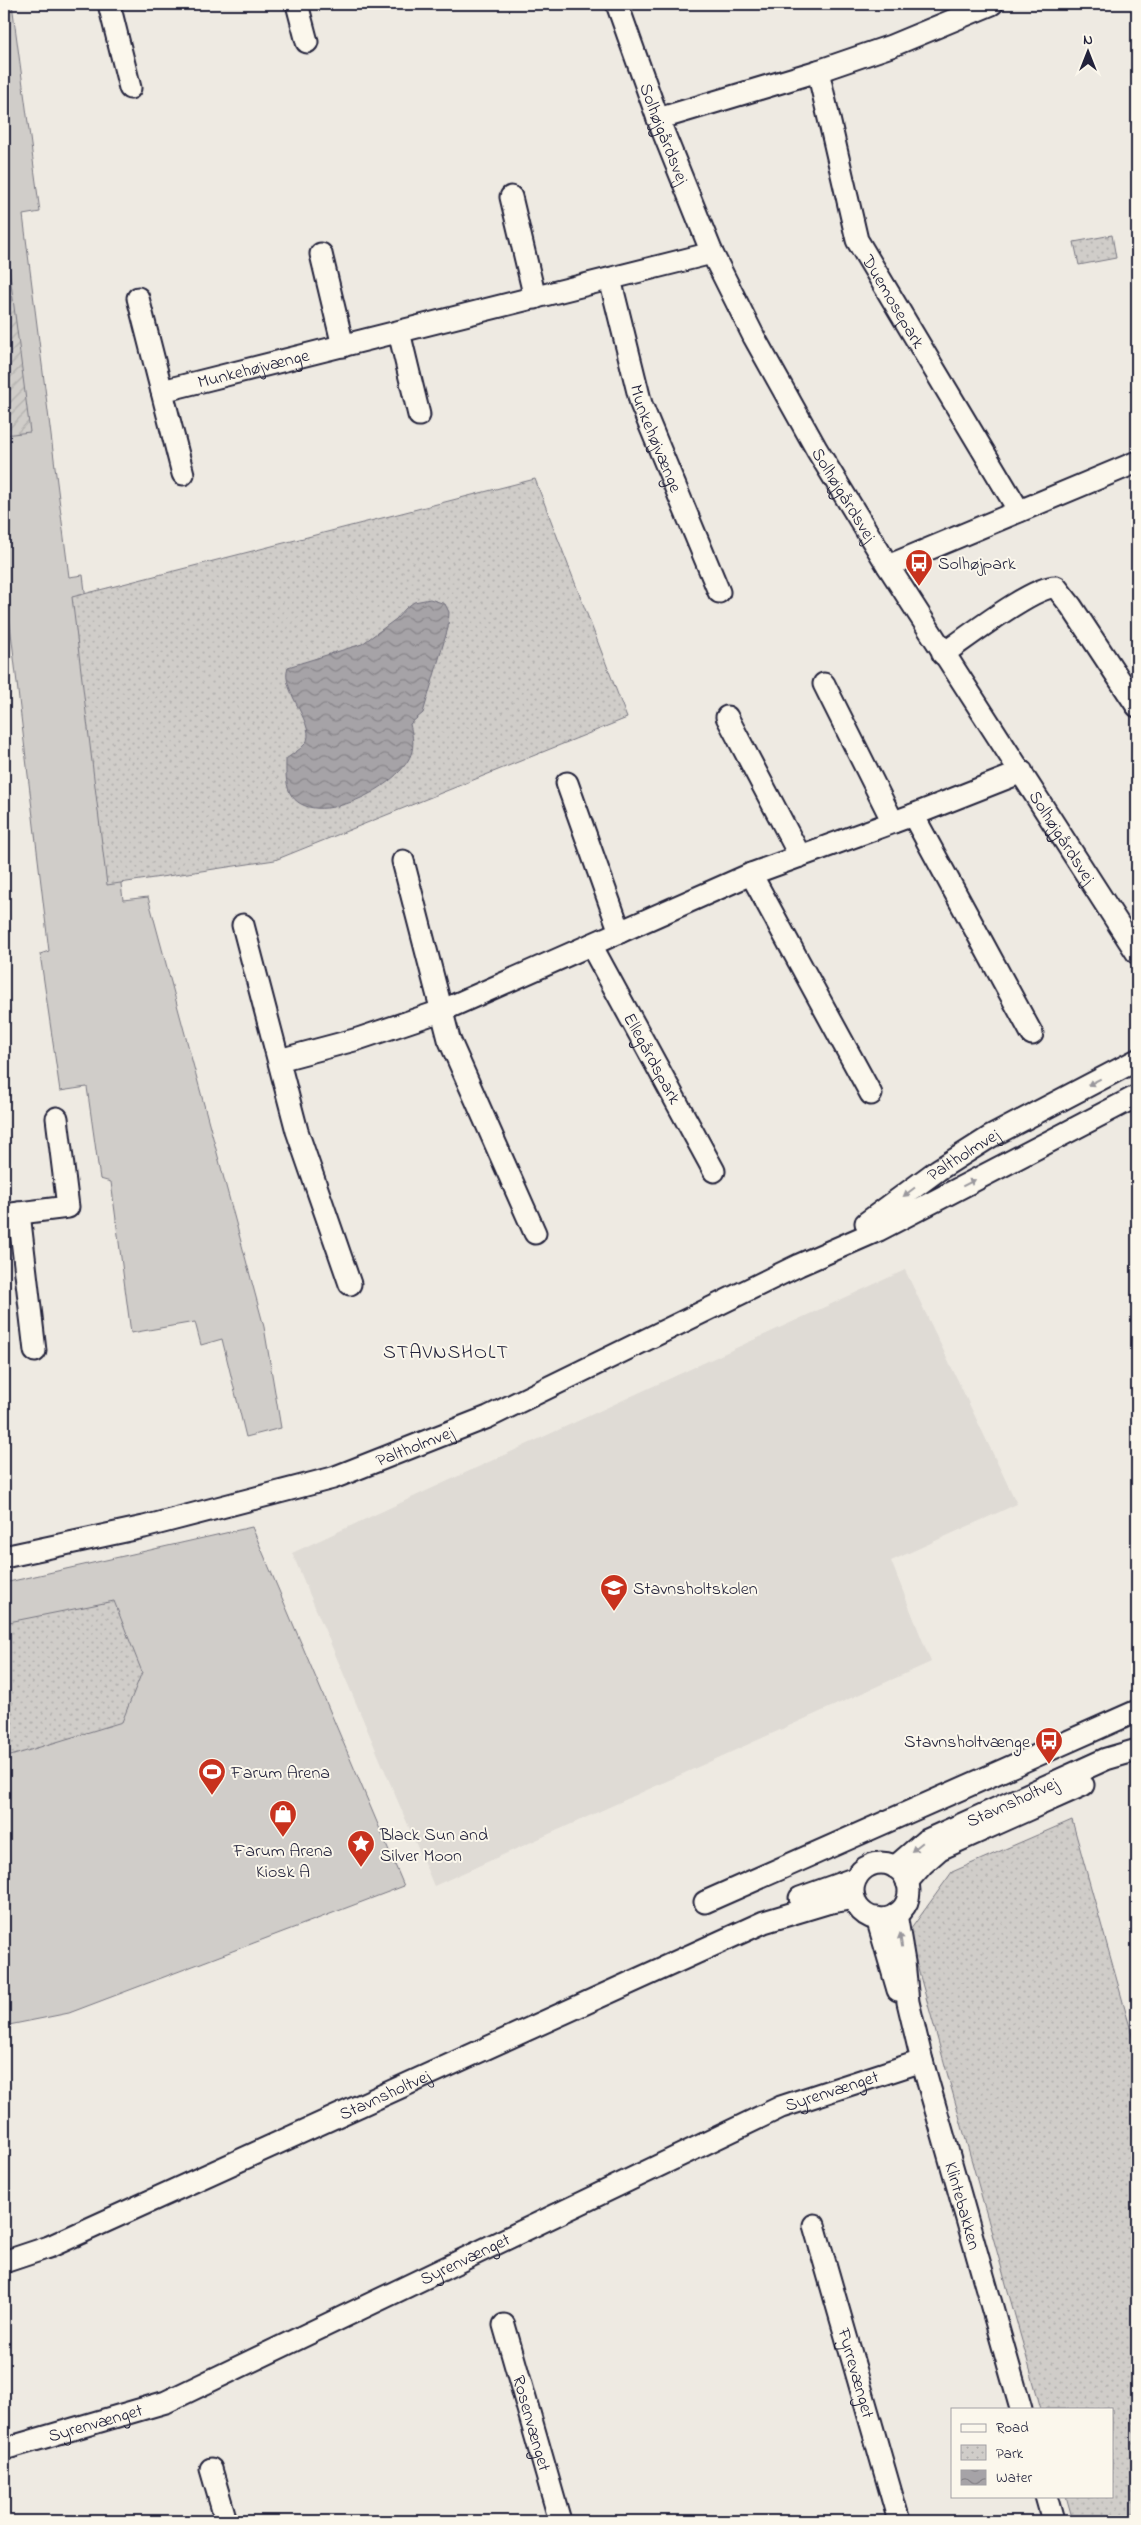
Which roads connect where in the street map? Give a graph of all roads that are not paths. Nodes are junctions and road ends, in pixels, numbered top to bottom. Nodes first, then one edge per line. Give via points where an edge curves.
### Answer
1 (109, 4) edge
2 (297, 4) edge
3 (617, 4) edge
4 (992, 4) edge
5 (307, 42) dead end
6 (818, 71) junction
7 (130, 88) dead end
8 (658, 119) junction
9 (511, 197) dead end
10 (712, 253) junction
11 (321, 254) dead end
12 (610, 279) junction
13 (138, 298) dead end
14 (535, 298) junction
15 (399, 332) junction
16 (343, 346) junction
17 (162, 391) junction
18 (419, 415) dead end
19 (1137, 462) edge
20 (183, 474) dead end
21 (1018, 511) junction
22 (888, 566) junction
23 (719, 592) dead end
24 (944, 654) junction
25 (824, 684) dead end
26 (1137, 706) edge
27 (727, 718) dead end
28 (1022, 772) junction
29 (567, 783) dead end
30 (913, 815) junction
31 (893, 822) junction
32 (800, 856) junction
33 (403, 862) dead end
34 (751, 874) junction
35 (243, 925) dead end
36 (620, 932) junction
37 (591, 945) junction
38 (1137, 953) edge
39 (441, 1011) junction
40 (1032, 1034) dead end
41 (279, 1060) junction
42 (1137, 1060) edge
43 (871, 1094) dead end
44 (1137, 1096) edge
45 (57, 1118) dead end
46 (714, 1171) dead end
47 (11, 1214) edge
48 (535, 1233) dead end
49 (799, 1265) junction
50 (350, 1284) dead end
51 (35, 1351) dead end
52 (4, 1557) edge
53 (1137, 1711) edge
54 (1137, 1752) edge
55 (995, 1774) junction
56 (1011, 1809) junction
57 (901, 1874) junction
58 (855, 1888) junction
59 (705, 1902) dead end
60 (887, 1916) junction
61 (922, 2061) junction
62 (814, 2225) dead end
63 (4, 2262) edge
64 (504, 2325) dead end
65 (1021, 2408) edge
66 (4, 2449) edge
67 (211, 2469) dead end
68 (1047, 2498) edge
69 (226, 2521) edge
70 (560, 2521) edge
71 (899, 2521) edge
72 (1053, 2521) edge

1 - 7 street
2 - 5 street
3 - 8 street, Solhøjgårdsvej
4 - 6 street via 891,46
6 - 8 street
6 - 21 street, Duemosepark via 856,240
8 - 10 street, Solhøjgårdsvej
9 - 14 street
10 - 12 street, Munkehøjvænge
10 - 22 street, Solhøjgårdsvej via 812,442
11 - 16 street
12 - 14 street, Munkehøjvænge
12 - 23 street, Munkehøjvænge via 641,404
13 - 17 street
14 - 15 street, Munkehøjvænge
15 - 16 street, Munkehøjvænge
15 - 18 street
16 - 17 street, Munkehøjvænge
17 - 20 street
19 - 21 street
21 - 22 street
22 - 24 street, Solhøjgårdsvej
24 - 26 street via 1030,595 1049,586 1056,587
24 - 28 street, Solhøjgårdsvej
25 - 31 street
27 - 32 street
28 - 30 street
28 - 38 street, Solhøjgårdsvej
29 - 36 street
30 - 31 street
30 - 40 street
31 - 32 street
32 - 34 street
33 - 39 street
34 - 36 street
34 - 43 street
35 - 41 street
36 - 37 street
37 - 39 street
37 - 46 street, Ellegårdspark
39 - 41 street via 358,1039
39 - 48 street via 449,1039
41 - 50 street via 297,1131
42 -> 49 street, Paltholmvej via 990,1137 938,1170 878,1216
49 -> 44 street, Paltholmvej via 878,1230
45 - 47 street via 68,1208
47 - 51 street
49 - 52 street, Paltholmvej via 488,1417 332,1478 144,1527
53 - 55 street
54 - 56 street, Stavnsholtvej via 1106,1759
55 - 56 street
55 - 59 street
56 - 57 street, Stavnsholtvej via 940,1849 922,1865
57 - 58 street via 875,1863 864,1869
57 - 60 street via 907,1900
58 - 60 street via 864,1913
58 - 63 street, Stavnsholtvej via 801,1898 764,1922 49,2247
60 - 61 street, Klintebakken via 904,1962 908,2002
61 - 65 street, Klintebakken
61 - 66 street, Syrenvænget via 782,2107 166,2402
62 - 71 street, Fyrrevænget
64 - 70 street, Rosenvænget
67 - 69 street
68 - 72 street

